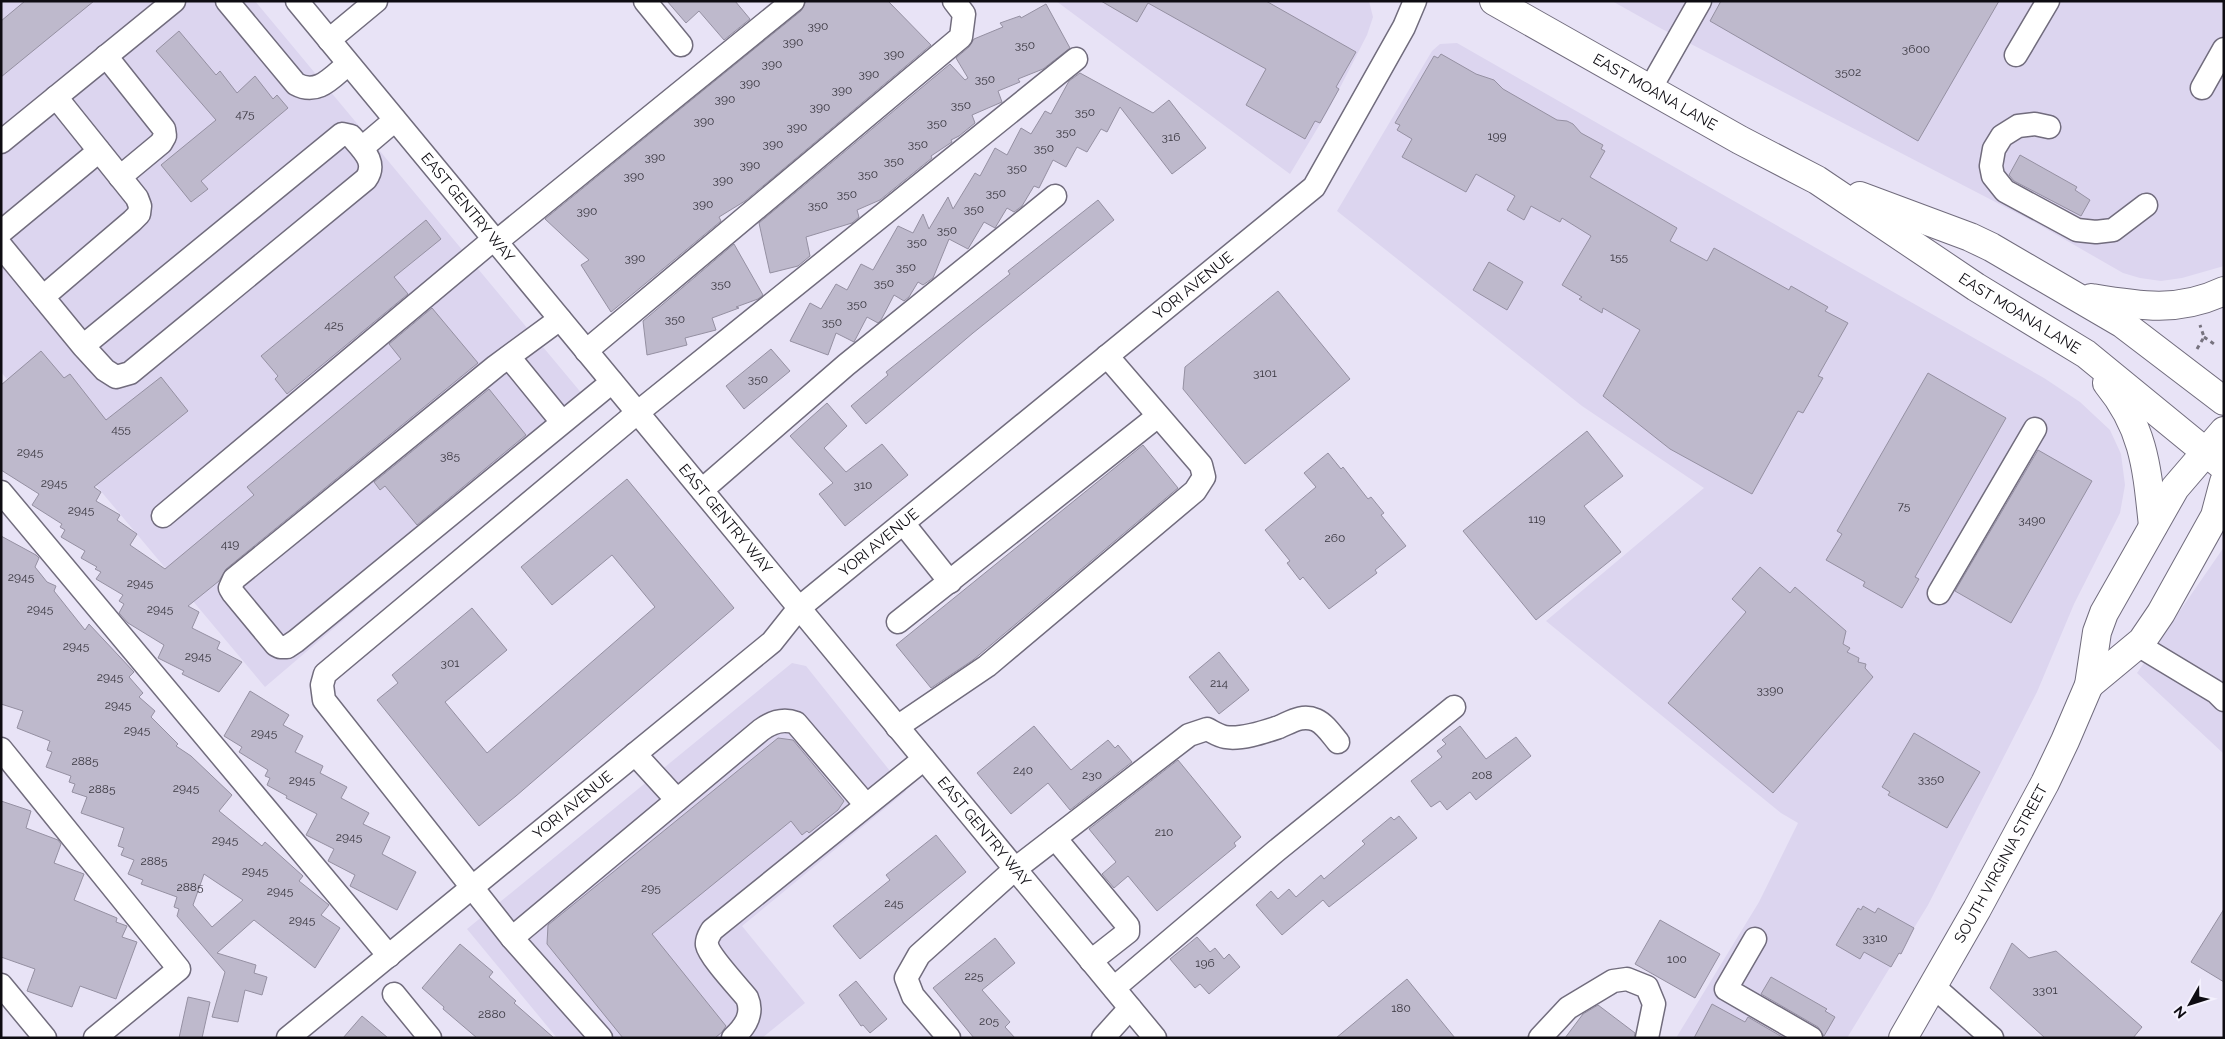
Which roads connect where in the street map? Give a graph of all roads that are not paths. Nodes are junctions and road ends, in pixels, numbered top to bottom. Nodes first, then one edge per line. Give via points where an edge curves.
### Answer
1 (174, 1) edge
2 (227, 1) edge
3 (297, 1) edge
4 (376, 1) edge
5 (645, 1) edge
6 (794, 1) edge
7 (954, 1) edge
8 (1415, 1) edge
9 (1494, 1) edge
10 (1700, 1) edge
11 (2048, 1) edge
12 (329, 40) junction
13 (681, 45) dead end
14 (2224, 50) edge
15 (2016, 55) dead end
16 (106, 56) junction
17 (1076, 59) dead end
18 (348, 64) junction
19 (2202, 88) dead end
20 (1650, 89) junction
21 (56, 97) junction
22 (395, 120) junction
23 (2049, 128) dead end
24 (1, 142) edge
25 (362, 148) junction
26 (99, 151) junction
27 (120, 177) junction
28 (1816, 180) junction
29 (1055, 196) dead end
30 (2146, 205) dead end
31 (1, 232) edge
32 (495, 241) junction
33 (1, 246) edge
34 (2224, 291) edge
35 (2077, 296) junction
36 (42, 297) junction
37 (560, 319) junction
38 (83, 346) junction
39 (2079, 349) junction
40 (586, 351) junction
41 (1107, 356) junction
42 (509, 357) junction
43 (612, 382) junction
44 (2224, 401) edge
45 (637, 412) junction
46 (1158, 416) junction
47 (562, 422) junction
48 (2035, 429) dead end
49 (2224, 431) edge
50 (2217, 465) edge
51 (702, 490) junction
52 (1, 492) edge
53 (162, 516) dead end
54 (903, 523) junction
55 (2154, 526) junction
56 (950, 582) junction
57 (1939, 594) dead end
58 (799, 608) junction
59 (898, 622) dead end
60 (2138, 644) junction
61 (2089, 685) junction
62 (2224, 700) edge
63 (1454, 707) dead end
64 (897, 726) junction
65 (1338, 742) dead end
66 (1, 749) edge
67 (635, 754) junction
68 (924, 759) junction
69 (677, 800) junction
70 (866, 806) junction
71 (1056, 838) junction
72 (1015, 869) junction
73 (472, 888) junction
74 (1128, 932) junction
75 (512, 938) junction
76 (1755, 939) dead end
77 (1154, 954) junction
78 (389, 956) junction
79 (1091, 961) junction
80 (1, 985) edge
81 (1933, 986) junction
82 (1114, 988) junction
83 (394, 994) dead end
84 (1130, 1008) junction
85 (45, 1038) edge
86 (95, 1038) edge
87 (288, 1038) edge
88 (430, 1038) edge
89 (601, 1038) edge
90 (733, 1038) edge
91 (949, 1038) edge
92 (1103, 1038) edge
93 (1155, 1038) edge
94 (1540, 1038) edge
95 (1647, 1038) edge
96 (1811, 1038) edge
97 (1903, 1038) edge
98 (1992, 1038) edge

1 - 16 street
2 - 18 street via 296,84 305,89 318,87
3 - 12 street, EAST GENTRY WAY
4 - 12 street
5 - 13 street
6 - 32 street
7 - 40 street via 964,14 960,37
8 - 41 street, YORI AVENUE via 1404,27 1314,187
9 - 20 main road, EAST MOANA LANE
10 - 20 street
11 - 15 street
12 - 18 street, EAST GENTRY WAY
14 - 19 street
16 - 21 street
16 - 27 street via 164,129 161,143
17 - 45 street
18 - 22 street, EAST GENTRY WAY
20 - 28 main road, EAST MOANA LANE
21 - 24 street
21 - 26 street
22 - 25 street
22 - 32 street, EAST GENTRY WAY
23 - 30 street via 2035,124 2018,126 2002,136 1994,149 1991,166 1993,176 2005,191 2077,230 2096,232 2114,230
25 - 38 street via 350,136 342,134
25 - 38 street via 371,162 372,171 366,179 130,373 116,377
26 - 27 street
26 - 31 street
27 - 36 street via 137,198 139,214
28 - 35 main road, EAST MOANA LANE via 1970,236
28 - 39 main road, EAST MOANA LANE via 1976,287
29 - 51 street via 846,365
32 - 37 street, EAST GENTRY WAY
32 - 53 street
33 - 36 street
34 - 35 main road via 2198,302 2170,307 2142,307
35 - 44 main road, EAST MOANA LANE via 2156,347
36 - 38 street
37 - 40 street, EAST GENTRY WAY
37 - 42 street
39 - 50 main road, EAST MOANA LANE
39 - 55 main road via 2130,414 2147,466
40 - 43 street, EAST GENTRY WAY
41 - 46 street
41 - 54 street, YORI AVENUE
42 - 47 street
42 - 47 street via 234,579 230,588 239,600 276,645 287,646 296,642
43 - 45 street, EAST GENTRY WAY
43 - 47 street
45 - 51 street, EAST GENTRY WAY
45 - 73 street via 325,674 322,685 324,700
46 - 56 street
46 - 64 street via 1201,465 1204,477 1195,491 987,666
48 - 57 street
49 - 50 main road, SOUTH VIRGINIA STREET
50 - 55 main road, SOUTH VIRGINIA STREET via 2183,477
50 - 60 main road, SOUTH VIRGINIA STREET via 2215,516 2162,613
51 - 58 street, EAST GENTRY WAY
52 - 78 street
54 - 56 street
54 - 58 street, YORI AVENUE
55 - 61 main road, SOUTH VIRGINIA STREET via 2104,613 2097,632
56 - 59 street
58 - 64 street, EAST GENTRY WAY
58 - 67 street, YORI AVENUE via 772,642
60 - 61 main road, SOUTH VIRGINIA STREET
60 - 62 street
61 - 81 main road, SOUTH VIRGINIA STREET via 2045,783
63 - 77 street
64 - 68 street, EAST GENTRY WAY
65 - 71 street via 1316,720 1306,718 1292,719 1279,726 1237,737 1224,737 1207,729 1188,734
66 - 86 street via 179,969
67 - 69 street
67 - 73 street, YORI AVENUE
68 - 70 street
68 - 72 street, EAST GENTRY WAY
69 - 70 street via 772,722 788,720 796,723
69 - 75 street
70 - 90 street via 712,930 707,945 751,1006 746,1023
71 - 72 street
71 - 74 street via 1128,926
72 - 79 street, EAST GENTRY WAY
72 - 91 street via 920,954 906,978 913,996
73 - 75 street
73 - 78 street, YORI AVENUE
74 - 77 street
74 - 79 street
75 - 89 street
76 - 96 street via 1726,989
77 - 82 street
78 - 87 street, YORI AVENUE
79 - 82 street, EAST GENTRY WAY
80 - 85 street
81 - 97 main road, SOUTH VIRGINIA STREET
81 - 98 street
82 - 84 street, EAST GENTRY WAY
83 - 88 street
84 - 92 street
84 - 93 street, EAST GENTRY WAY
94 - 95 street via 1568,1008 1612,981 1626,979 1647,987 1654,1004

